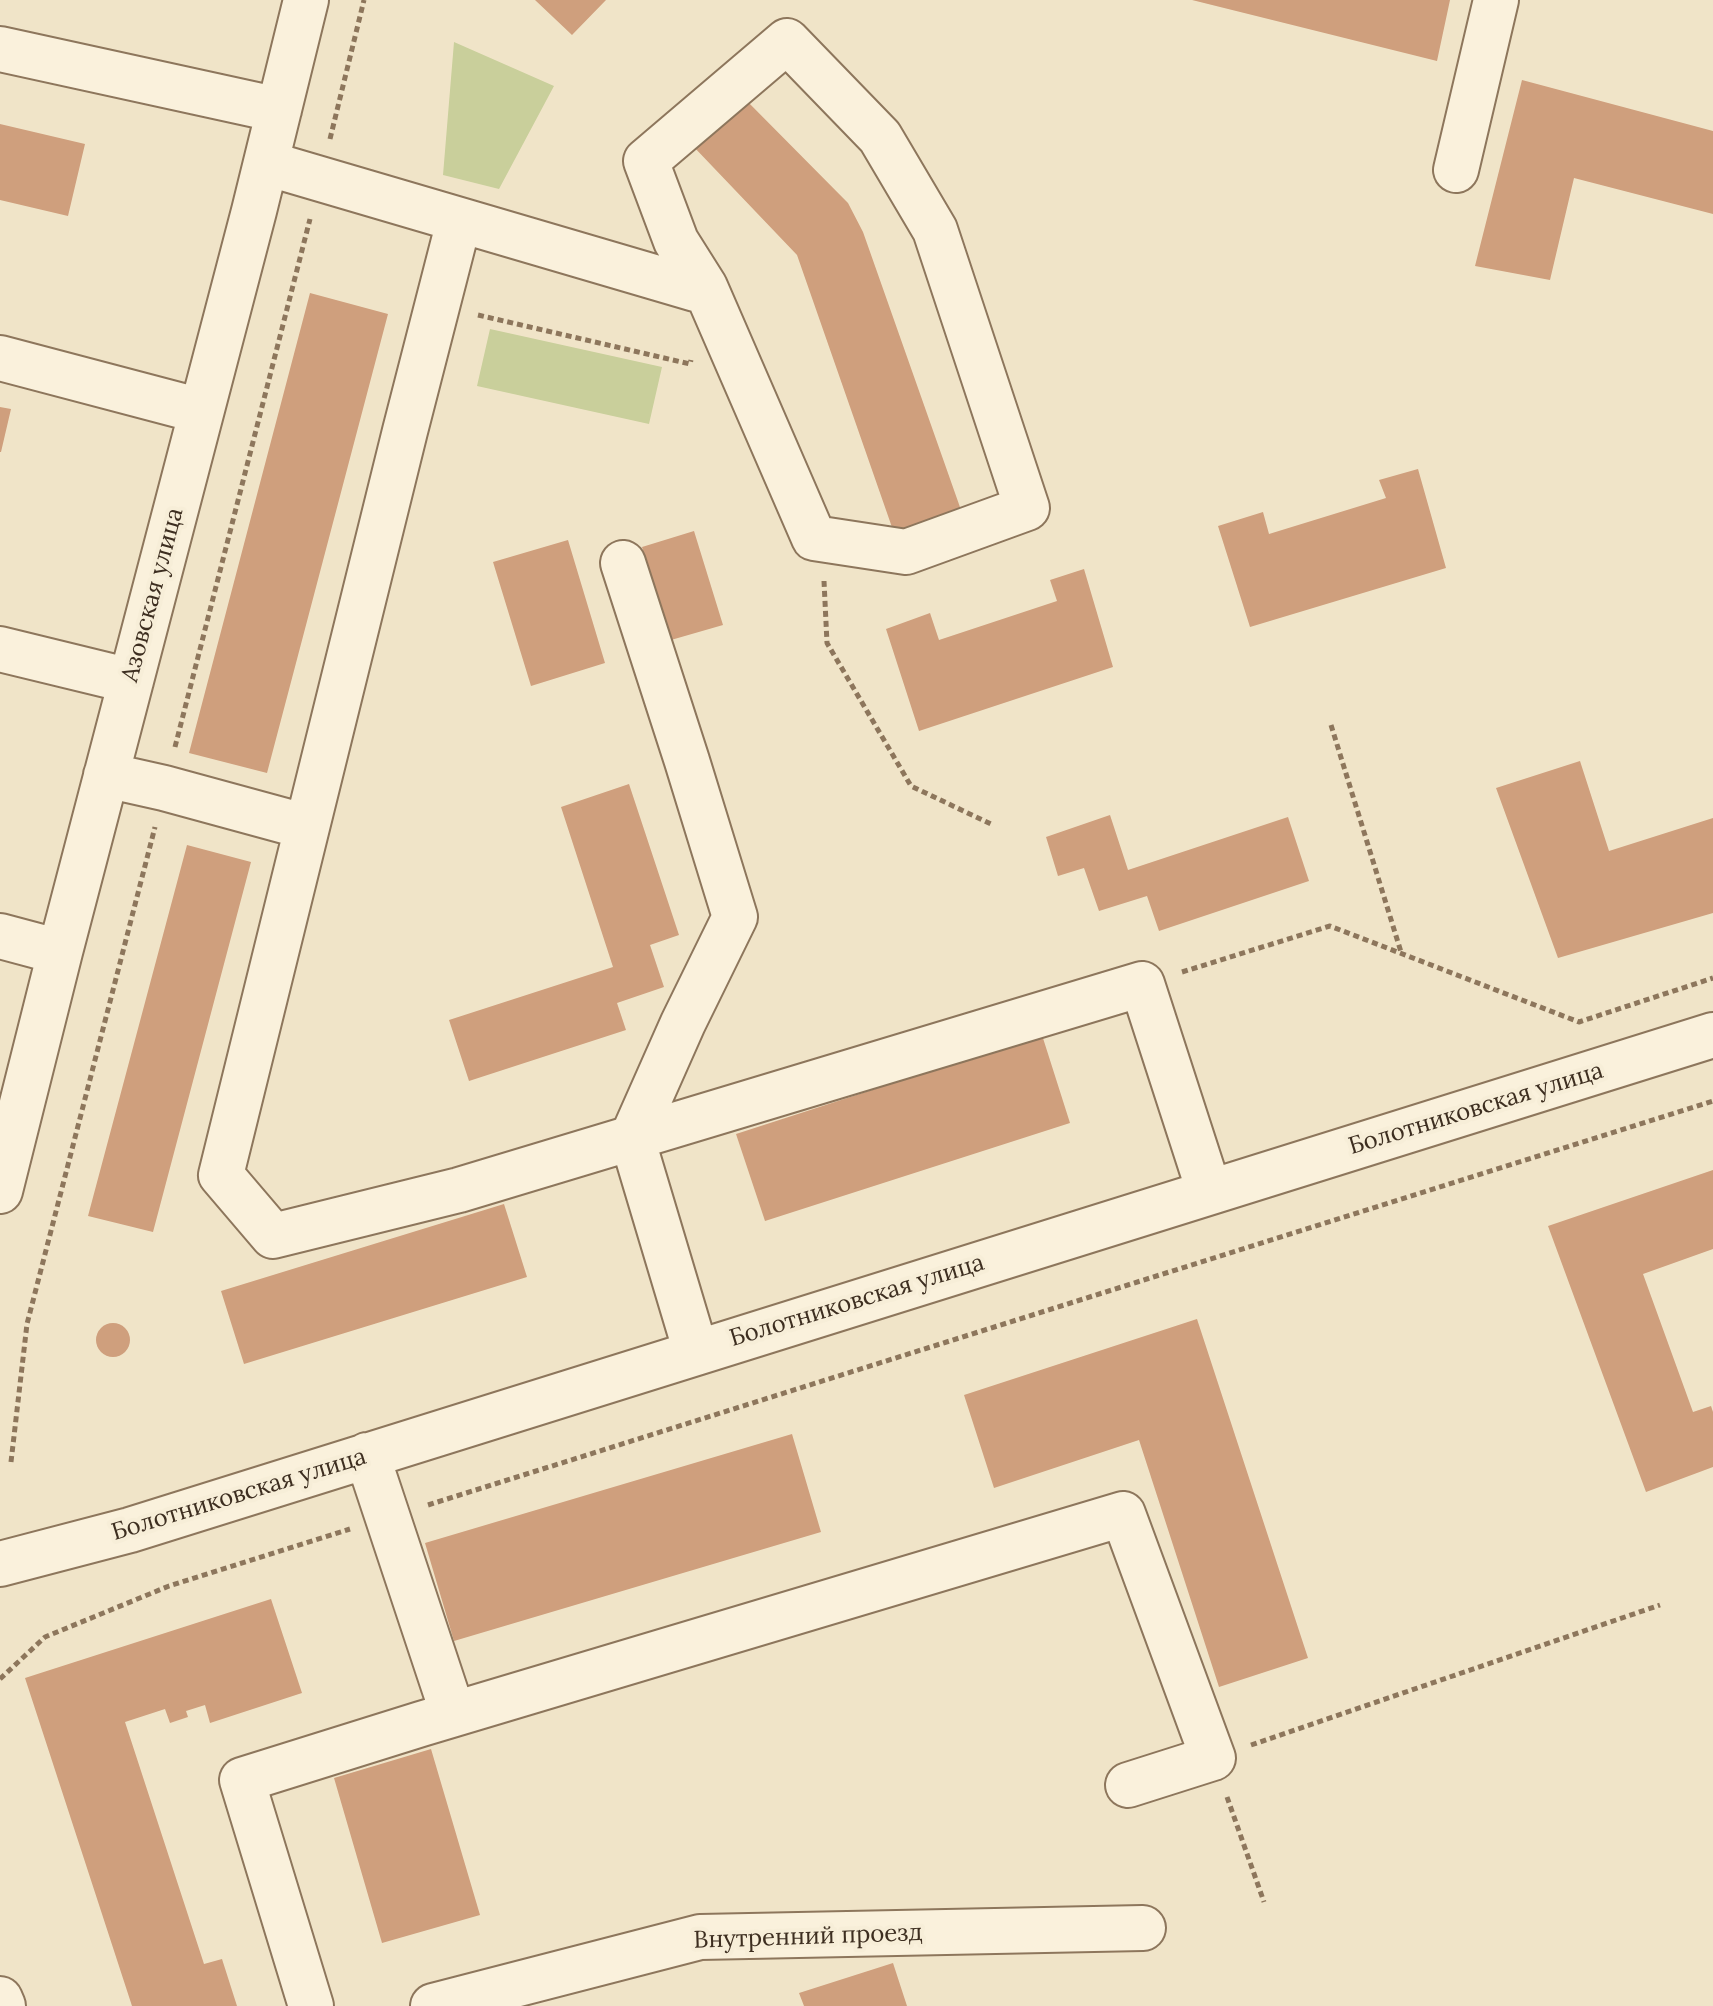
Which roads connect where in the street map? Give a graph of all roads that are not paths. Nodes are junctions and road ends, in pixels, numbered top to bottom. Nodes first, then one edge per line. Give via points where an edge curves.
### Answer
1 (306, 0) edge
2 (1496, 0) edge
3 (0, 49) edge
4 (279, 110) junction
5 (266, 163) junction
6 (1456, 170) dead end
7 (459, 221) junction
8 (709, 298) junction
9 (0, 358) edge
10 (201, 411) junction
11 (623, 563) dead end
12 (0, 649) edge
13 (131, 681) junction
14 (106, 775) junction
15 (307, 827) junction
16 (0, 936) edge
17 (60, 952) junction
18 (1713, 1035) edge
19 (632, 1138) junction
20 (0, 1191) edge
21 (1209, 1191) junction
22 (696, 1352) junction
23 (367, 1455) junction
24 (0, 1564) edge
25 (453, 1714) junction
26 (1128, 1785) dead end
27 (1143, 1928) dead end
28 (0, 1999) edge
29 (3, 2006) edge
30 (311, 2006) edge
31 (433, 2006) edge

1 - 4 street, Азовская улица
2 - 6 street
3 - 4 street
4 - 5 street, Азовская улица
5 - 7 street
5 - 10 street, Азовская улица
7 - 8 street via 695,289
7 - 15 street
8 - 8 street via 676,241 646,161 787,41 880,137 935,230 1027,508 906,552 814,538
9 - 10 street
10 - 13 street, Азовская улица
11 - 19 street via 735,917
12 - 13 street
13 - 14 street, Азовская улица
14 - 15 street
14 - 17 street, Азовская улица
15 - 19 street via 221,1175 273,1236 459,1190
16 - 17 street
17 - 20 street, Азовская улица
18 - 21 street, Болотниковская улица
19 - 21 street via 1142,984
19 - 22 street
21 - 22 street, Болотниковская улица
22 - 23 street, Болотниковская улица
23 - 24 street, Болотниковская улица via 130,1530
23 - 25 street
25 - 26 street via 1123,1514 1213,1758
25 - 30 street via 242,1780
27 - 31 street, Внутренний проезд via 700,1937
28 - 29 street

